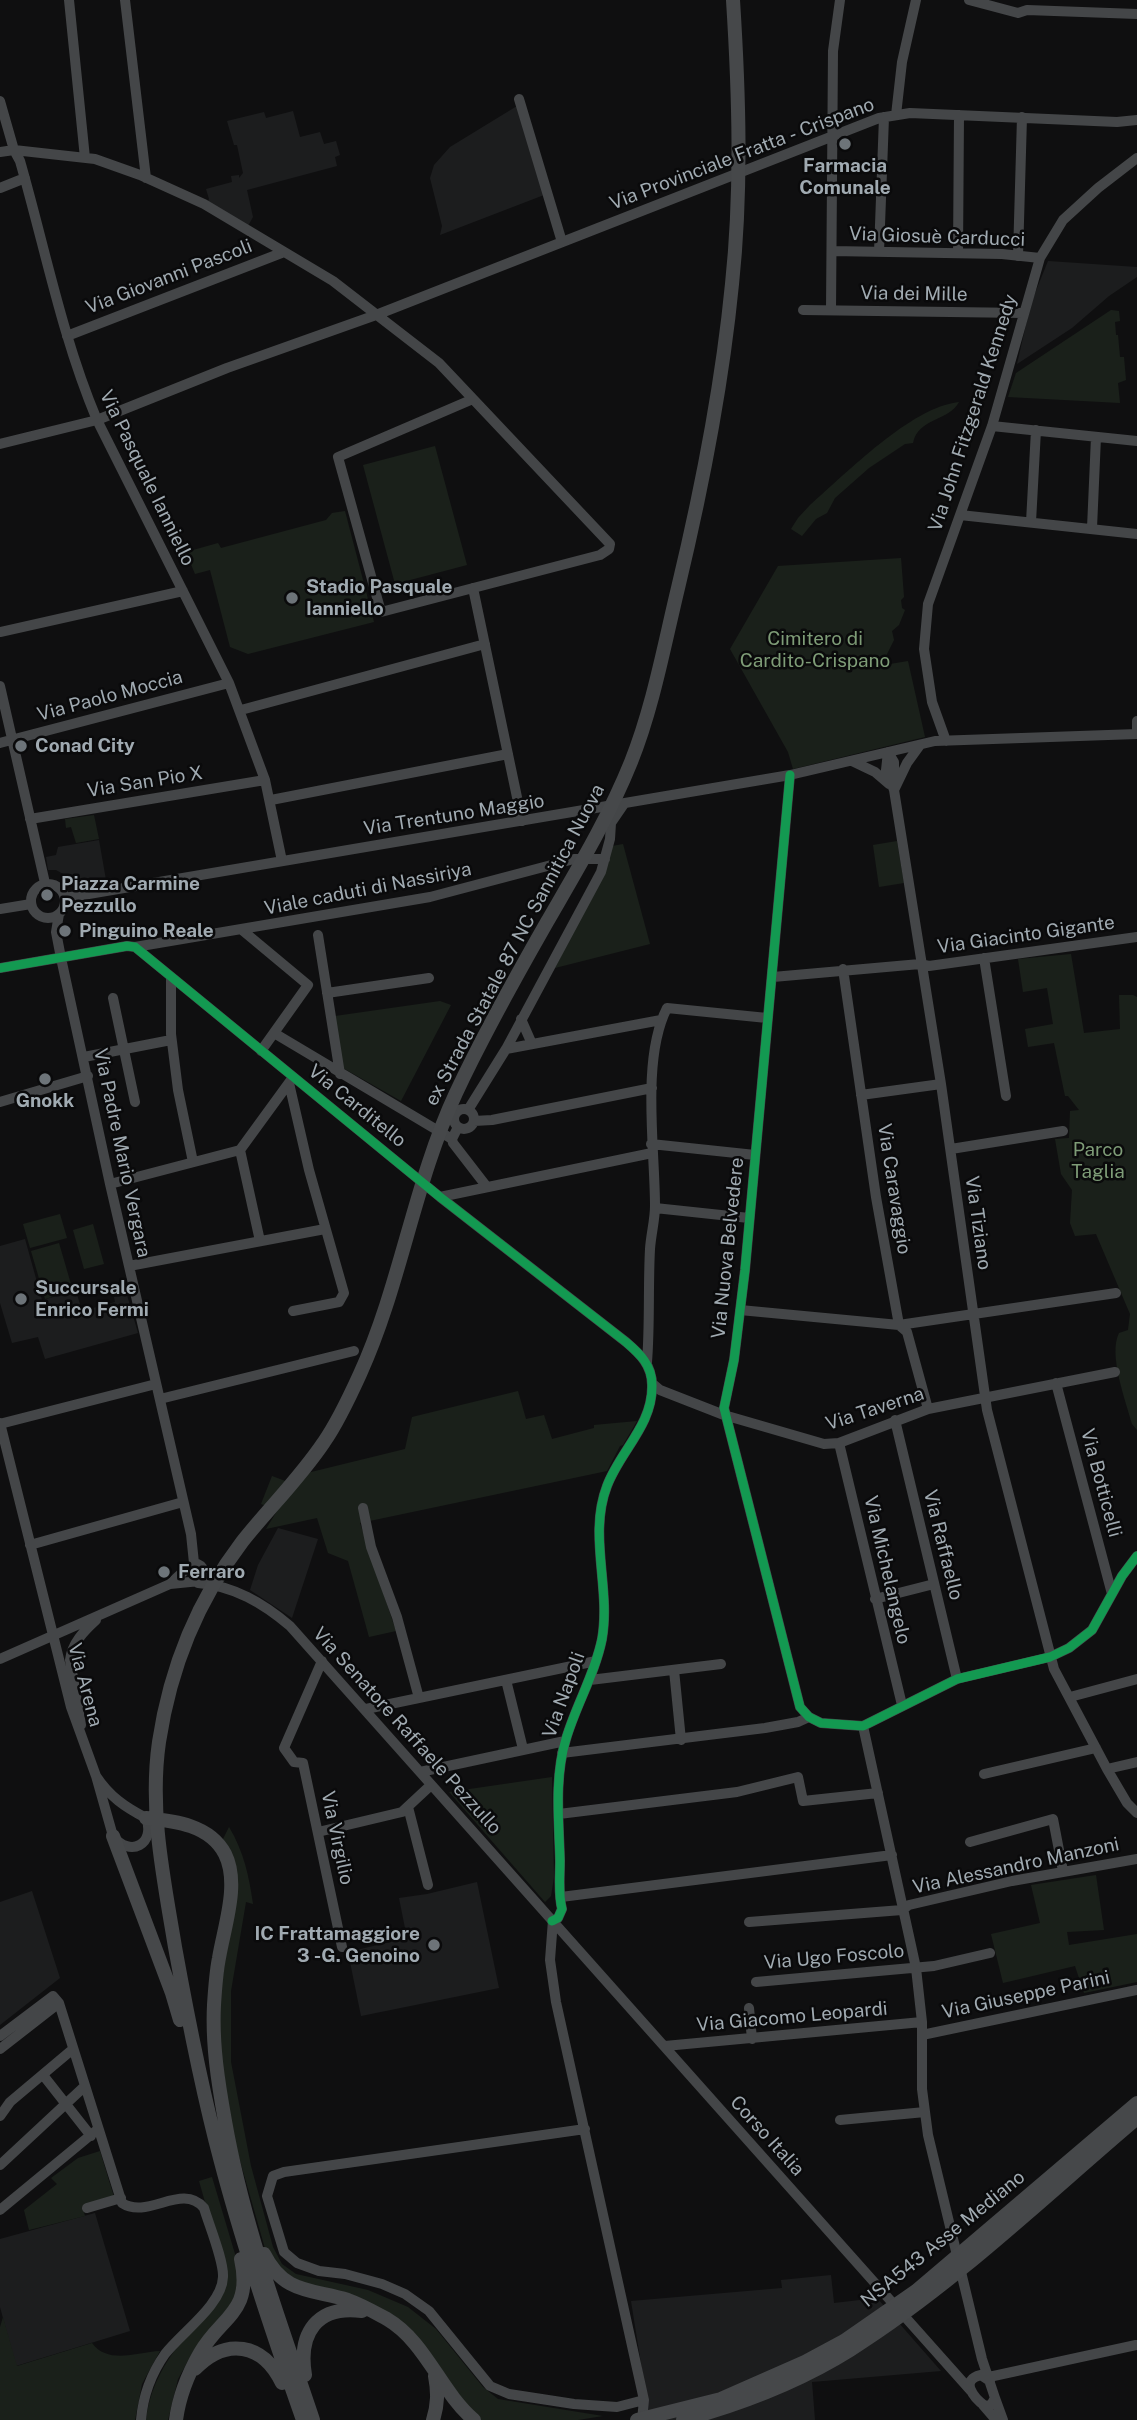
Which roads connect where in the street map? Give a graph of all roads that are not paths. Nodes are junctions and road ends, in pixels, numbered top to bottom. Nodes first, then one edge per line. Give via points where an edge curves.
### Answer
1 (69, 0) edge
2 (125, 0) edge
3 (733, 0) edge
4 (840, 0) edge
5 (915, 0) edge
6 (969, 0) edge
7 (1137, 14) edge
8 (519, 99) dead end
9 (0, 102) edge
10 (896, 115) junction
11 (959, 115) junction
12 (884, 117) junction
13 (1022, 117) junction
14 (1137, 120) edge
15 (833, 135) junction
16 (14, 150) junction
17 (0, 152) edge
18 (85, 158) junction
19 (1137, 158) edge
20 (146, 177) junction
21 (25, 178) junction
22 (0, 188) edge
23 (562, 242) junction
24 (832, 251) junction
25 (284, 252) junction
26 (879, 252) junction
27 (958, 253) junction
28 (1018, 256) junction
29 (1040, 258) junction
30 (803, 310) dead end
31 (831, 310) junction
32 (1024, 313) junction
33 (376, 315) junction
34 (67, 335) junction
35 (473, 399) junction
36 (97, 420) junction
37 (992, 426) junction
38 (1036, 430) junction
39 (1096, 437) junction
40 (1137, 441) edge
41 (0, 444) edge
42 (961, 516) junction
43 (1031, 522) junction
44 (1092, 528) junction
45 (1137, 534) edge
46 (473, 588) junction
47 (183, 591) junction
48 (0, 632) edge
49 (485, 644) junction
50 (229, 682) junction
51 (0, 687) edge
52 (241, 710) junction
53 (936, 715) junction
54 (1137, 721) edge
55 (1137, 734) edge
56 (12, 740) junction
57 (935, 741) junction
58 (946, 741) junction
59 (0, 743) edge
60 (920, 745) junction
61 (888, 752) junction
62 (508, 754) junction
63 (852, 761) junction
64 (790, 775) junction
65 (265, 780) junction
66 (894, 790) junction
67 (271, 800) junction
68 (624, 804) junction
69 (596, 809) junction
70 (30, 819) junction
71 (522, 821) junction
72 (611, 823) junction
73 (605, 859) junction
74 (282, 861) junction
75 (45, 883) junction
76 (65, 898) junction
77 (31, 904) junction
78 (0, 909) edge
79 (59, 914) junction
80 (242, 930) junction
81 (318, 935) dead end
82 (1137, 937) edge
83 (135, 947) junction
84 (61, 958) junction
85 (984, 958) junction
86 (920, 964) junction
87 (0, 968) edge
88 (843, 969) junction
89 (773, 976) junction
90 (171, 977) junction
91 (429, 978) dead end
92 (327, 993) junction
93 (113, 998) dead end
94 (521, 1018) junction
95 (767, 1018) junction
96 (661, 1020) junction
97 (274, 1033) junction
98 (172, 1040) junction
99 (532, 1044) junction
100 (123, 1049) junction
101 (506, 1049) junction
102 (261, 1051) junction
103 (84, 1057) junction
104 (340, 1074) junction
105 (88, 1076) junction
106 (291, 1080) junction
107 (941, 1084) junction
108 (652, 1088) junction
109 (861, 1095) junction
110 (1006, 1096) dead end
111 (0, 1102) edge
112 (135, 1102) dead end
113 (468, 1110) junction
114 (455, 1115) junction
115 (423, 1121) junction
116 (474, 1121) junction
117 (458, 1127) junction
118 (1063, 1131) dead end
119 (452, 1139) junction
120 (652, 1148) junction
121 (951, 1149) junction
122 (240, 1150) junction
123 (755, 1155) junction
124 (193, 1163) junction
125 (110, 1184) junction
126 (487, 1187) junction
127 (440, 1196) junction
128 (655, 1208) junction
129 (749, 1218) junction
130 (324, 1229) junction
131 (260, 1241) junction
132 (129, 1266) junction
133 (1116, 1293) dead end
134 (740, 1310) junction
135 (293, 1311) dead end
136 (973, 1314) junction
137 (899, 1325) junction
138 (354, 1351) dead end
139 (647, 1362) junction
140 (1115, 1372) dead end
141 (1056, 1382) junction
142 (156, 1384) junction
143 (653, 1384) junction
144 (985, 1397) junction
145 (160, 1399) junction
146 (928, 1409) junction
147 (724, 1415) junction
148 (895, 1420) junction
149 (0, 1424) edge
150 (839, 1443) junction
151 (5, 1467) edge
152 (183, 1502) junction
153 (363, 1508) dead end
154 (30, 1545) junction
155 (1137, 1556) edge
156 (194, 1563) junction
157 (204, 1570) junction
158 (184, 1571) junction
159 (194, 1583) junction
160 (170, 1584) junction
161 (934, 1584) junction
162 (218, 1585) junction
163 (1112, 1594) junction
164 (875, 1599) junction
165 (102, 1615) junction
166 (54, 1636) junction
167 (1050, 1657) junction
168 (0, 1659) edge
169 (322, 1661) junction
170 (596, 1661) junction
171 (721, 1664) dead end
172 (674, 1670) junction
173 (957, 1679) junction
174 (1137, 1679) edge
175 (506, 1680) junction
176 (590, 1680) junction
177 (1070, 1697) junction
178 (419, 1698) junction
179 (902, 1705) junction
180 (366, 1709) junction
181 (805, 1714) junction
182 (863, 1726) junction
183 (681, 1740) junction
184 (565, 1741) junction
185 (83, 1742) junction
186 (1096, 1748) junction
187 (523, 1749) junction
188 (562, 1753) junction
189 (1137, 1762) edge
190 (1107, 1769) junction
191 (420, 1772) junction
192 (984, 1774) dead end
193 (96, 1776) junction
194 (431, 1784) junction
195 (878, 1793) junction
196 (408, 1807) junction
197 (1137, 1813) edge
198 (559, 1814) junction
199 (146, 1818) junction
200 (318, 1832) junction
201 (113, 1836) junction
202 (970, 1842) dead end
203 (892, 1855) junction
204 (1137, 1859) edge
205 (1063, 1871) junction
206 (428, 1885) dead end
207 (561, 1900) junction
208 (902, 1910) junction
209 (552, 1921) junction
210 (749, 1922) dead end
211 (342, 1947) dead end
212 (990, 1953) dead end
213 (916, 1968) junction
214 (756, 1982) dead end
215 (1137, 1990) edge
216 (56, 1999) junction
217 (750, 2008) dead end
218 (922, 2022) junction
219 (922, 2035) junction
220 (0, 2036) edge
221 (752, 2039) junction
222 (665, 2046) junction
223 (0, 2048) edge
224 (73, 2049) junction
225 (43, 2075) junction
226 (85, 2086) junction
227 (1137, 2103) edge
228 (66, 2104) junction
229 (208, 2112) junction
230 (925, 2112) junction
231 (0, 2116) edge
232 (1137, 2118) edge
233 (840, 2120) dead end
234 (585, 2129) junction
235 (95, 2132) junction
236 (227, 2162) junction
237 (0, 2165) edge
238 (121, 2198) junction
239 (87, 2208) dead end
240 (0, 2210) edge
241 (246, 2214) junction
242 (375, 2313) junction
243 (1136, 2345) edge
244 (982, 2359) junction
245 (434, 2371) junction
246 (956, 2374) junction
247 (189, 2375) junction
248 (974, 2377) junction
249 (989, 2379) junction
250 (971, 2391) junction
251 (995, 2398) junction
252 (644, 2400) junction
253 (982, 2405) junction
254 (308, 2419) edge
255 (141, 2420) edge
256 (176, 2420) edge
257 (433, 2420) edge
258 (474, 2420) edge
259 (640, 2420) edge
260 (683, 2420) edge
261 (996, 2420) edge
262 (1003, 2420) edge

1 - 18 street
2 - 20 street
3 - 229 highway, ex Strada Statale 87 NC Sannitica Nuova via 738,96 733,281 704,480 645,722 597,836 454,1097 362,1370 326,1440 222,1572 190,1629 165,1707 158,1751 158,1843
4 - 15 street via 833,51
5 - 10 street
6 - 7 street via 1018,13
8 - 23 street
9 - 16 street, Via Pasquale Ianniello
10 - 11 street, Via Provinciale Fratta - Crispano
10 - 12 street, Via Provinciale Fratta - Crispano
11 - 13 street, Via Provinciale Fratta - Crispano
11 - 27 street
12 - 15 street, Via Provinciale Fratta - Crispano
12 - 26 street
13 - 14 street, Via Provinciale Fratta - Crispano
13 - 28 street
15 - 23 street, Via Provinciale Fratta - Crispano
15 - 24 street
16 - 17 street
16 - 18 street
16 - 21 street, Via Pasquale Ianniello
18 - 20 street
19 - 29 street, Via John Fitzgerald Kennedy via 1063,220
20 - 25 street via 204,204
21 - 22 street
21 - 34 street, Via Pasquale Ianniello
23 - 33 street, Via Provinciale Fratta - Crispano
24 - 26 street, Via Giosuè Carducci
24 - 31 street
25 - 33 street via 333,281
25 - 34 street, Via Giovanni Pascoli
26 - 27 street, Via Giosuè Carducci
27 - 28 street, Via Giosuè Carducci
28 - 29 street, Via Giosuè Carducci
29 - 32 street, Via John Fitzgerald Kennedy
30 - 31 street, Via dei Mille
31 - 32 street, Via dei Mille
32 - 37 street, Via John Fitzgerald Kennedy
33 - 35 street via 439,363
33 - 36 street, Via Provinciale Fratta - Crispano
34 - 36 street, Via Pasquale Ianniello
35 - 46 street via 610,544 600,555
35 - 46 street via 338,457 380,612
36 - 41 street, Via Provinciale Fratta - Crispano
36 - 47 street, Via Pasquale Ianniello
37 - 38 street
37 - 42 street, Via John Fitzgerald Kennedy
38 - 39 street
38 - 43 street
39 - 40 street
39 - 44 street
42 - 43 street
42 - 53 street, Via John Fitzgerald Kennedy via 925,623 924,649
43 - 44 street
44 - 45 street
46 - 49 street
47 - 48 street
47 - 50 street, Via Pasquale Ianniello
49 - 52 street
49 - 62 street
50 - 52 street, Via Pasquale Ianniello
50 - 56 street, Via Paolo Moccia
51 - 56 street
52 - 65 street, Via Pasquale Ianniello
53 - 57 street, Via John Fitzgerald Kennedy
53 - 58 street, Via John Fitzgerald Kennedy
54 - 55 street
55 - 58 street, Via Trentuno Maggio
56 - 59 street, Via Paolo Moccia
56 - 70 street
57 - 58 street, Via Trentuno Maggio
57 - 60 street, Via Trentuno Maggio
60 - 61 street, Via Trentuno Maggio
60 - 66 street
61 - 63 street, Via Trentuno Maggio
61 - 66 street, Via Tiziano via 886,770
62 - 67 street
62 - 71 street
63 - 64 street, Via Trentuno Maggio
63 - 66 street via 875,772
64 - 68 street, Via Trentuno Maggio
64 - 89 street, Via Nuova Belvedere
65 - 67 street, Via Pasquale Ianniello
65 - 70 street, Via San Pio X
66 - 86 street, Via Tiziano
67 - 74 street, Via Pasquale Ianniello
68 - 69 street, Via Trentuno Maggio
68 - 72 street
69 - 71 street, Via Trentuno Maggio
69 - 72 street
70 - 75 street
71 - 74 street, Via Trentuno Maggio
72 - 73 street
73 - 80 street, Viale caduti di Nassiriya via 574,859 430,897
73 - 94 street via 579,916
74 - 76 street, Via Trentuno Maggio
75 - 76 street via 60,888
75 - 77 street via 33,891
76 - 79 street
77 - 78 street
77 - 79 street via 42,917
79 - 84 street, Via Padre Mario Vergara via 56,932
80 - 83 street, Viale caduti di Nassiriya
80 - 97 street via 308,985
81 - 92 street
82 - 85 street, Via Giacinto Gigante
83 - 84 street
83 - 90 street, Via Carditello
84 - 87 street
84 - 103 street, Via Padre Mario Vergara
85 - 86 street, Via Giacinto Gigante
85 - 110 street
86 - 88 street, Via Giacinto Gigante
86 - 107 street, Via Tiziano
88 - 89 street, Via Giacinto Gigante
88 - 109 street, Via Caravaggio
89 - 95 street, Via Nuova Belvedere
90 - 98 street
90 - 102 street, Via Carditello
91 - 92 street
92 - 104 street
93 - 100 street
94 - 99 street
94 - 101 street
95 - 96 street via 667,1008
95 - 123 street, Via Nuova Belvedere
96 - 99 street
96 - 108 street
97 - 102 street
97 - 104 street
98 - 100 street
98 - 124 street
99 - 101 street
100 - 103 street
100 - 112 street
101 - 113 street
102 - 106 street, Via Carditello
103 - 105 street, Via Padre Mario Vergara
104 - 115 street
105 - 111 street
105 - 125 street, Via Padre Mario Vergara
106 - 122 street
106 - 127 street, Via Carditello
106 - 130 street
107 - 109 street
107 - 121 street, Via Tiziano
108 - 116 street
108 - 120 street
109 - 137 street, Via Caravaggio
113 - 114 street
113 - 116 street
114 - 115 street
114 - 117 street
115 - 119 street
116 - 117 street via 467,1129
117 - 119 street
118 - 121 street
119 - 126 street
120 - 123 street
120 - 126 street
120 - 128 street
121 - 136 street, Via Tiziano
122 - 124 street
122 - 131 street
123 - 129 street, Via Nuova Belvedere
124 - 125 street
125 - 132 street, Via Padre Mario Vergara
126 - 127 street
127 - 139 street, Via Carditello
128 - 129 street
128 - 139 street
129 - 134 street, Via Nuova Belvedere
130 - 131 street
130 - 135 street via 343,1298
131 - 132 street
132 - 142 street, Via Padre Mario Vergara
133 - 136 street
134 - 137 street
134 - 147 street, Via Nuova Belvedere
136 - 137 street
136 - 144 street, Via Tiziano
137 - 146 street, Via Caravaggio via 906,1332
138 - 145 street
139 - 143 street
140 - 141 street, Via Taverna
141 - 144 street, Via Taverna
141 - 163 street, Via Botticelli
142 - 145 street, Via Padre Mario Vergara
142 - 149 street
143 - 147 street, Via Taverna
143 - 170 street, Via Napoli via 648,1416 607,1486 598,1529 605,1594
144 - 146 street, Via Taverna
144 - 167 street, Via Tiziano
145 - 152 street, Via Padre Mario Vergara
146 - 148 street, Via Taverna
147 - 150 street, Via Taverna via 824,1444
147 - 181 street, Via Nuova Belvedere
148 - 150 street, Via Taverna
148 - 161 street, Via Raffaello
149 - 151 street, Via Arena
150 - 164 street, Via Michelangelo
151 - 154 street, Via Arena
152 - 154 street
152 - 156 street, Via Padre Mario Vergara
153 - 178 street via 370,1547 397,1618
154 - 166 street, Via Arena
155 - 163 street
156 - 157 street
156 - 158 street
157 - 159 street
157 - 162 street, Via Senatore Raffaele Pezzullo
158 - 159 street via 185,1579
158 - 160 street
159 - 160 street
159 - 162 street, Via Senatore Raffaele Pezzullo
160 - 165 street
161 - 164 street
161 - 173 street, Via Raffaello
162 - 169 street, Via Senatore Raffaele Pezzullo via 276,1614
163 - 167 street via 1091,1630
164 - 179 street, Via Michelangelo
165 - 166 street
165 - 185 street, Via Arena via 86,1629 71,1653
166 - 168 street
166 - 185 street, Via Arena
167 - 173 street
167 - 177 street, Via Tiziano
169 - 180 street, Via Senatore Raffaele Pezzullo
169 - 200 street, Via Virgilio via 284,1748 294,1762 303,1763
170 - 175 street
170 - 176 street, Via Napoli
171 - 172 street
172 - 176 street
172 - 183 street
173 - 179 street
174 - 177 street
175 - 178 street
175 - 187 street
176 - 184 street, Via Napoli
177 - 186 street, Via Tiziano
178 - 180 street
179 - 182 street
180 - 191 street, Via Senatore Raffaele Pezzullo
181 - 182 street via 821,1723
181 - 183 street via 765,1728
182 - 195 street
183 - 188 street
184 - 187 street
184 - 188 street, Via Napoli
185 - 193 street, Via Arena
186 - 190 street, Via Tiziano
186 - 192 street
187 - 191 street
188 - 198 street, Via Napoli
189 - 190 street
190 - 197 street, Via Tiziano
191 - 194 street, Via Senatore Raffaele Pezzullo
193 - 199 street via 106,1792
193 - 201 street
194 - 196 street
194 - 209 street, Via Senatore Raffaele Pezzullo
195 - 198 street via 803,1801 799,1777 737,1792
195 - 203 street
196 - 200 street
196 - 206 street
198 - 207 street, Via Napoli
199 - 201 street via 150,1826 144,1843 127,1847
199 - 236 highway via 200,1830 225,1853 230,1867 213,2025
200 - 211 street, Via Virgilio
201 - 229 highway via 172,1993
202 - 205 street via 1053,1819
203 - 207 street
203 - 208 street
204 - 205 street, Via Alessandro Manzoni
205 - 208 street, Via Alessandro Manzoni
207 - 209 street, Via Napoli via 560,1915
208 - 210 street, Via Alessandro Manzoni
208 - 213 street
209 - 222 street, Corso Italia
209 - 234 street via 550,1960 556,2002
212 - 213 street, Via Ugo Foscolo
213 - 214 street, Via Ugo Foscolo
213 - 218 street
215 - 219 street, Via Giuseppe Parini
216 - 220 street
216 - 223 street
216 - 224 street
217 - 221 street
218 - 219 street
218 - 221 street, Via Giacomo Leopardi
219 - 230 street
221 - 222 street, Via Giacomo Leopardi
222 - 246 street, Corso Italia
224 - 225 street
224 - 226 street
225 - 228 street
225 - 231 street
226 - 228 street
226 - 235 street
227 - 259 highway, NSA543 Asse Mediano via 916,2291 844,2341 721,2399
228 - 235 street
228 - 237 street
229 - 236 highway, ex Strada Statale 87 NC Sannitica Nuova
230 - 233 street
230 - 244 street
232 - 260 highway, NSA543 Asse Mediano via 944,2282 850,2350 764,2392
234 - 252 street
234 - 252 street via 284,2172 273,2176 267,2196 284,2252 319,2271 345,2274 405,2294 429,2311 490,2386 509,2395 573,2404 617,2407
235 - 238 street
235 - 240 street
236 - 241 highway, ex Strada Statale 87 NC Sannitica Nuova
236 - 247 highway via 226,2200 244,2282 234,2312 201,2351
236 - 254 highway, ex Strada Statale 87 NC Sannitica Nuova via 250,2265
238 - 239 street
238 - 255 street via 136,2210 186,2198 199,2202 223,2272 219,2295 157,2367 142,2404
241 - 242 highway via 280,2278 294,2287 346,2299
241 - 254 highway, ex Strada Statale 87 NC Sannitica Nuova
242 - 245 highway via 405,2334
242 - 254 highway via 341,2310 327,2314 312,2327 302,2357
243 - 249 street
244 - 248 street
244 - 249 street
245 - 257 highway via 438,2406
245 - 258 highway
246 - 248 street
246 - 250 street, Corso Italia
247 - 254 highway via 219,2350 249,2350 275,2368
247 - 256 highway
248 - 249 street
248 - 250 street
249 - 251 street
250 - 253 street, Corso Italia
251 - 253 street via 991,2405
251 - 262 street
252 - 259 street
253 - 261 street, Corso Italia

